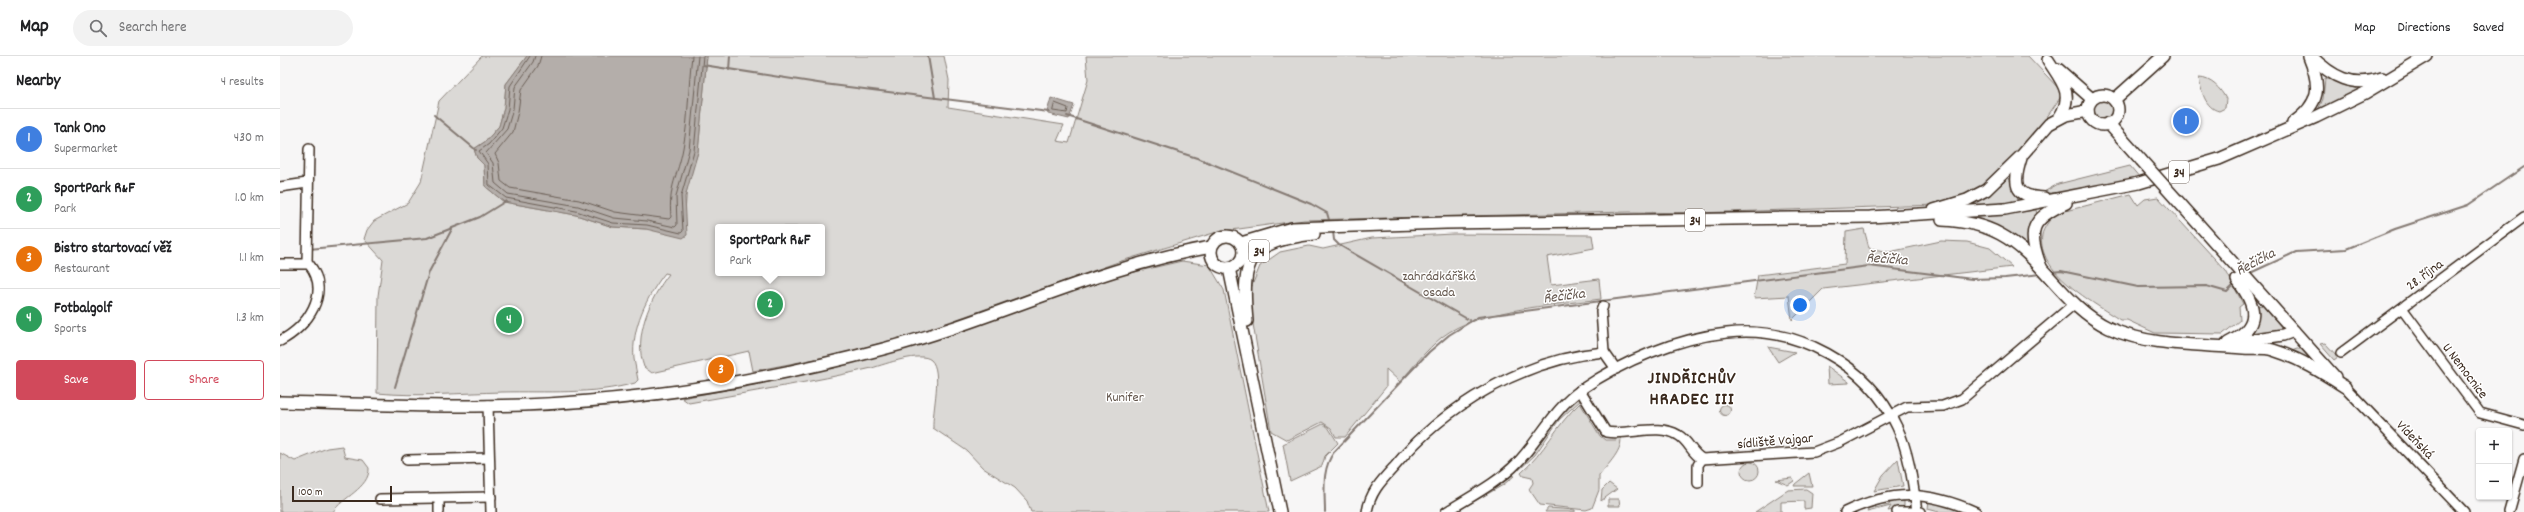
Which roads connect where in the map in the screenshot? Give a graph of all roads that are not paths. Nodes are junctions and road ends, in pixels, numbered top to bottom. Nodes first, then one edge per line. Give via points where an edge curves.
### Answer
1 (2163, 56) edge
2 (2310, 56) edge
3 (2427, 56) edge
4 (2046, 58) edge
5 (2407, 68) junction
6 (2092, 99) junction
7 (2114, 100) junction
8 (2088, 111) junction
9 (2059, 118) junction
10 (2108, 123) junction
11 (2273, 137) junction
12 (309, 150) dead end
13 (2022, 155) junction
14 (307, 183) junction
15 (280, 187) edge
16 (2080, 196) junction
17 (2062, 199) junction
18 (1913, 215) junction
19 (2524, 217) edge
20 (2195, 220) junction
21 (1327, 227) junction
22 (1240, 242) junction
23 (1211, 247) junction
24 (307, 263) junction
25 (280, 264) edge
26 (1229, 268) junction
27 (2042, 269) junction
28 (2074, 304) junction
29 (1603, 306) dead end
30 (2402, 308) junction
31 (2294, 331) junction
32 (280, 341) edge
33 (2228, 343) junction
34 (2216, 345) junction
35 (2272, 350) junction
36 (1248, 351) junction
37 (1604, 352) junction
38 (2341, 353) dead end
39 (1616, 369) junction
40 (2345, 387) junction
41 (1580, 390) junction
42 (280, 402) edge
43 (488, 405) junction
44 (1890, 414) junction
45 (2524, 424) edge
46 (489, 458) junction
47 (1702, 459) junction
48 (2524, 459) edge
49 (407, 460) dead end
50 (1698, 483) dead end
51 (1915, 495) junction
52 (491, 497) junction
53 (380, 499) dead end
54 (439, 499) junction
55 (439, 512) edge
56 (491, 512) edge
57 (1280, 512) edge
58 (1367, 512) edge
59 (1446, 512) edge
60 (1845, 512) edge
61 (1896, 512) edge
62 (1920, 512) edge
63 (1976, 512) edge
64 (2464, 512) edge
65 (2510, 512) edge

1 - 7 main road
2 - 5 main road via 2326,70 2349,82 2374,81
2 - 11 main road via 2317,80 2315,98 2303,116
3 - 5 main road, 34
4 - 6 main road
4 - 9 main road via 2063,84 2067,97
5 - 11 main road, 34 via 2364,93
6 - 7 main road via 2101,95
6 - 8 main road
7 - 10 main road via 2117,113
8 - 9 main road
8 - 10 main road via 2090,118 2097,123
9 - 13 main road via 2049,124
10 - 20 main road, bridge
11 - 16 main road, 34 via 2200,166
12 - 14 street
13 - 17 main road via 2015,178 2019,190 2034,198
13 - 18 main road via 1993,185 1979,194
14 - 15 street
14 - 24 street
16 - 17 main road, 34
16 - 27 main road via 2053,209 2035,226 2033,243
17 - 18 main road, 34 via 2005,209
18 - 21 main road, 34
18 - 27 main road via 1963,222 1990,229 2009,239
19 - 30 street, 28. října
20 - 31 main road
20 - 33 main road via 2246,289 2252,305 2251,323 2244,332
21 - 22 main road, 34 via 1278,230
21 - 36 main road, 34 via 1315,234 1272,242 1262,248 1250,263 1244,284
22 - 23 main road via 1234,237 1224,236 1216,239
22 - 26 main road via 1243,256 1238,264
23 - 26 main road via 1211,255 1215,262 1221,267
23 - 43 main road via 1114,270 929,336 831,362 729,382 623,397
24 - 25 street
24 - 32 street via 312,268 317,283 315,308
26 - 36 main road, 34
27 - 28 main road
28 - 34 main road via 2093,319 2128,335 2159,342
28 - 44 street, sídliště Vajgar via 1962,399 1943,406 1907,407
29 - 37 street via 1601,311
30 - 38 street, 28. října
30 - 45 street, U Nemocnice via 2480,412
31 - 33 main road
31 - 35 main road via 2284,344
31 - 40 main road
33 - 34 main road
34 - 35 main road
35 - 40 main road via 2302,362
36 - 57 main road, 34
37 - 39 street
37 - 58 street via 1537,367 1489,388 1449,413 1420,437 1385,478 1371,496
39 - 41 street
39 - 44 street via 1677,343 1727,332 1763,333 1802,342 1836,357 1868,382
40 - 64 street, Vídeňská
41 - 47 street via 1606,432 1676,433 1684,438 1694,454
41 - 59 street via 1553,417 1516,465
42 - 43 main road
43 - 46 street
44 - 47 street, sídliště Vajgar via 1840,442 1805,453
44 - 51 street via 1903,443
46 - 49 street
46 - 52 street
47 - 50 street via 1698,465
48 - 65 street
51 - 60 street via 1887,496 1870,500
51 - 62 street
51 - 63 street via 1953,502
52 - 54 street
52 - 56 street
53 - 54 street
54 - 55 street
61 - 62 street

